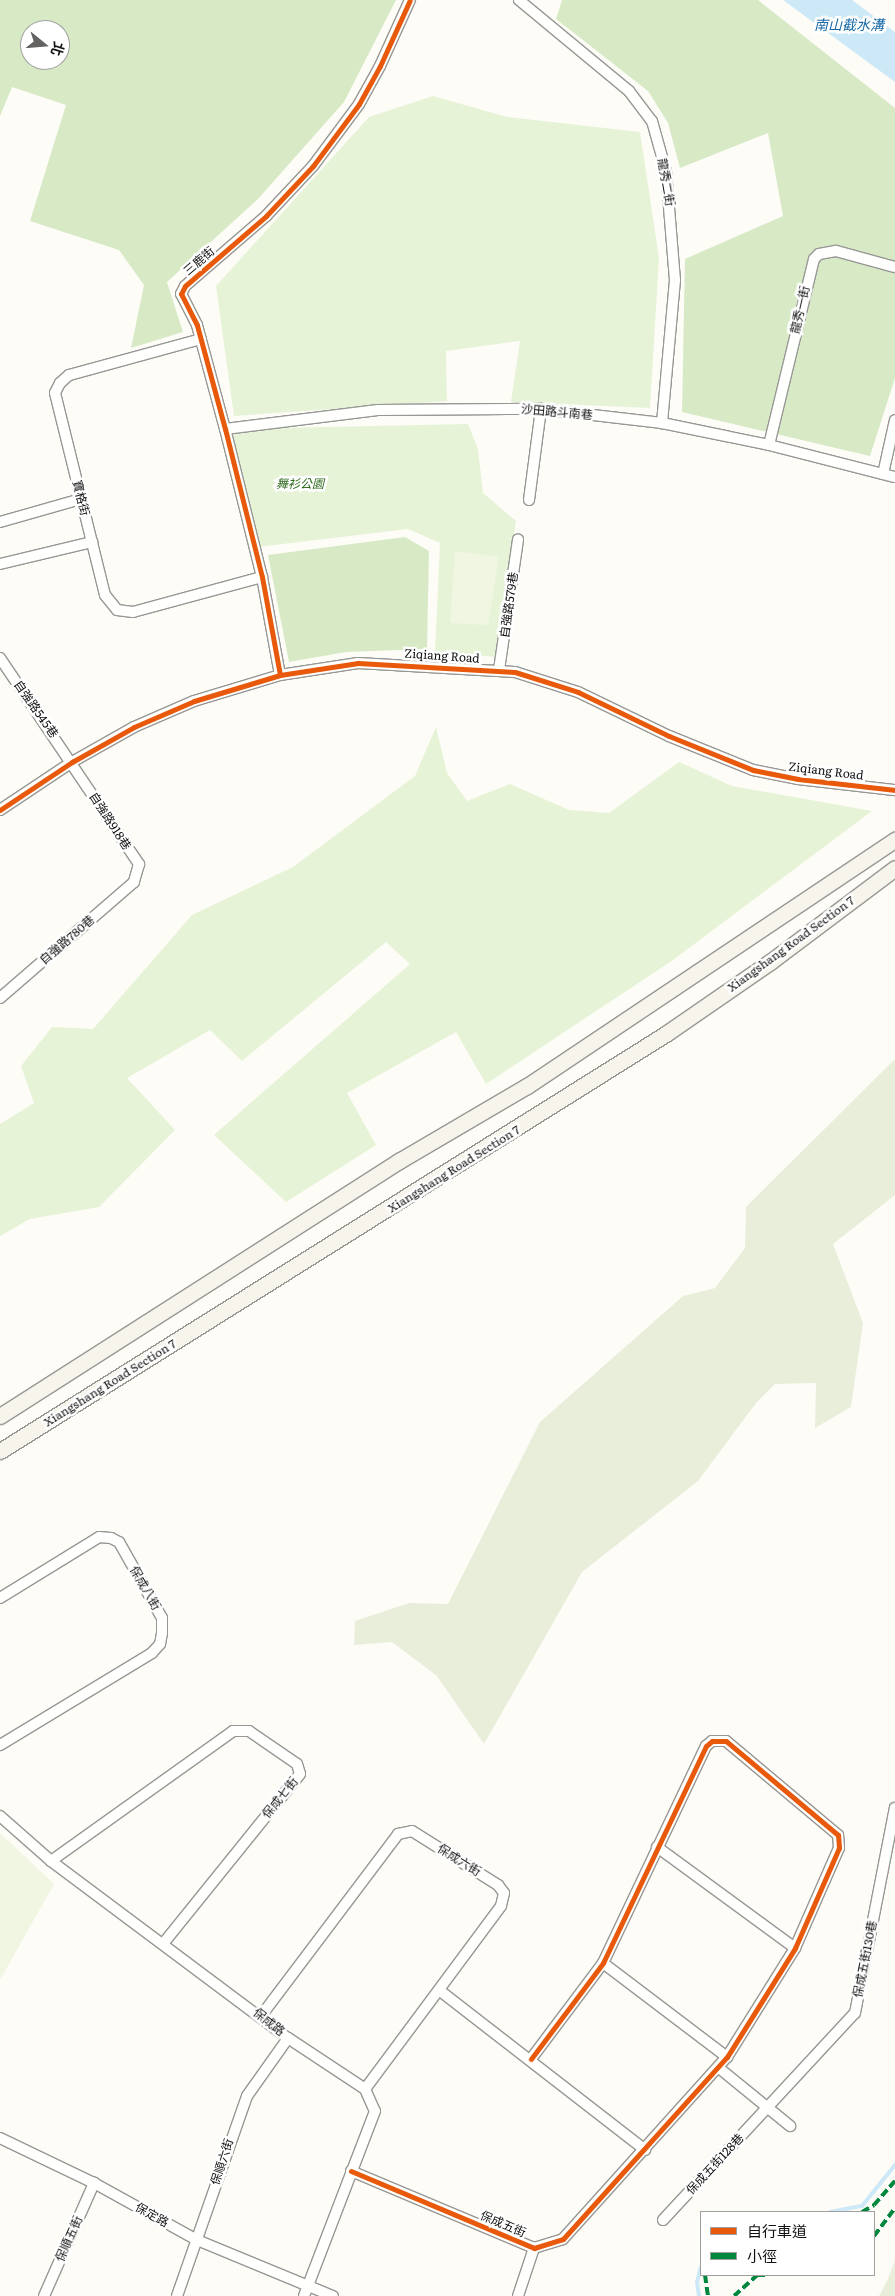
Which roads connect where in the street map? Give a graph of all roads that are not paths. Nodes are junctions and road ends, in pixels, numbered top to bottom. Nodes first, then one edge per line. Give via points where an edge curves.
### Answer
1 (410, 0) edge
2 (519, 0) edge
3 (895, 267) edge
4 (201, 340) junction
5 (541, 409) junction
6 (895, 420) edge
7 (662, 423) junction
8 (225, 429) junction
9 (769, 445) junction
10 (883, 474) junction
11 (895, 476) edge
12 (81, 499) junction
13 (529, 500) dead end
14 (0, 522) edge
15 (518, 539) dead end
16 (92, 542) junction
17 (0, 564) edge
18 (262, 577) junction
19 (0, 658) edge
20 (499, 670) junction
21 (280, 675) junction
22 (72, 762) junction
23 (895, 790) edge
24 (0, 810) edge
25 (895, 840) edge
26 (895, 868) edge
27 (134, 882) joint
28 (0, 998) edge
29 (0, 1416) edge
30 (0, 1451) edge
31 (0, 1598) edge
32 (0, 1745) edge
33 (895, 1808) edge
34 (0, 1816) edge
35 (657, 1847) junction
36 (51, 1861) junction
37 (163, 1944) junction
38 (795, 1948) junction
39 (603, 1963) junction
40 (439, 1990) junction
41 (261, 2016) junction
42 (288, 2038) junction
43 (727, 2058) junction
44 (531, 2059) junction
45 (719, 2068) junction
46 (364, 2089) junction
47 (767, 2107) junction
48 (790, 2126) dead end
49 (0, 2138) edge
50 (645, 2150) junction
51 (351, 2171) junction
52 (94, 2182) junction
53 (662, 2220) dead end
54 (197, 2240) junction
55 (534, 2248) junction
56 (306, 2291) edge
57 (44, 2296) edge
58 (177, 2296) edge
59 (334, 2296) edge
60 (518, 2296) edge

1 - 4 street, 三鹿街 via 359,104 313,166 266,216 185,286 181,294
2 - 7 street, 龍秀二街 via 629,91 652,121 666,171 675,280
3 - 9 street, 龍秀一街 via 836,251 819,254 814,259
4 - 8 street, 三鹿街
4 - 12 street, 寶格街 via 69,375 60,383 55,393
5 - 7 street, 沙田路斗南巷
5 - 8 street, 沙田路斗南巷 via 378,410
5 - 13 street
6 - 10 street
7 - 9 street, 沙田路斗南巷
8 - 18 street, 三鹿街
9 - 10 street, 沙田路斗南巷
10 - 11 street, 沙田路斗南巷
12 - 14 street
12 - 16 street, 寶格街
15 - 20 street, 自強路579巷
16 - 17 street
16 - 18 street, 寶格街 via 105,595 117,610 133,612
18 - 21 street, 三鹿街
19 - 22 street, 自強路545巷
20 - 21 street, Ziqiang Road via 358,663
20 - 23 street, Ziqiang Road via 541,678 570,689 669,736 753,770 798,779
21 - 22 street, Ziqiang Road via 194,701 134,727
22 - 24 street, Ziqiang Road
22 - 27 street, 自強路918巷 via 139,864
25 - 29 main road, Xiangshang Road Section 7 via 526,1086 398,1161
26 - 30 main road, Xiangshang Road Section 7 via 770,962 659,1038
27 - 28 street, 自強路780巷
31 - 32 street, 保成八街 via 98,1537 111,1538 119,1542 162,1618 160,1644 152,1652
33 - 47 street, 保成五街130巷 via 855,2013
34 - 36 street, 保成路
35 - 38 street
35 - 38 street, 保成五街 via 706,1746 712,1741 726,1741 838,1835 841,1842
35 - 39 street
36 - 37 street, 保成路
36 - 37 street, 保成七街 via 234,1731 249,1730 297,1764 300,1774
37 - 41 street, 保成路
38 - 43 street, 保成五街
39 - 43 street
39 - 44 street
40 - 41 street, 保成六街 via 501,1906 504,1893 498,1885 412,1831 398,1834
40 - 44 street
40 - 46 street, 保成六街
41 - 42 street, 保成路
42 - 46 street, 保成路
42 - 54 street, 保順六街 via 246,2096
43 - 45 street, 保成五街
44 - 50 street
45 - 47 street
45 - 50 street, 保成五街
46 - 51 street via 375,2111
47 - 48 street
47 - 53 street, 保成五街128巷
49 - 52 street, 保定路
50 - 55 street, 保成五街 via 563,2239
51 - 55 street, 保成五街
51 - 56 street
52 - 54 street, 保定路
52 - 57 street, 保順五街
54 - 56 street, 保定路
54 - 58 street, 保順六街
55 - 60 street
56 - 59 street, 保定路

